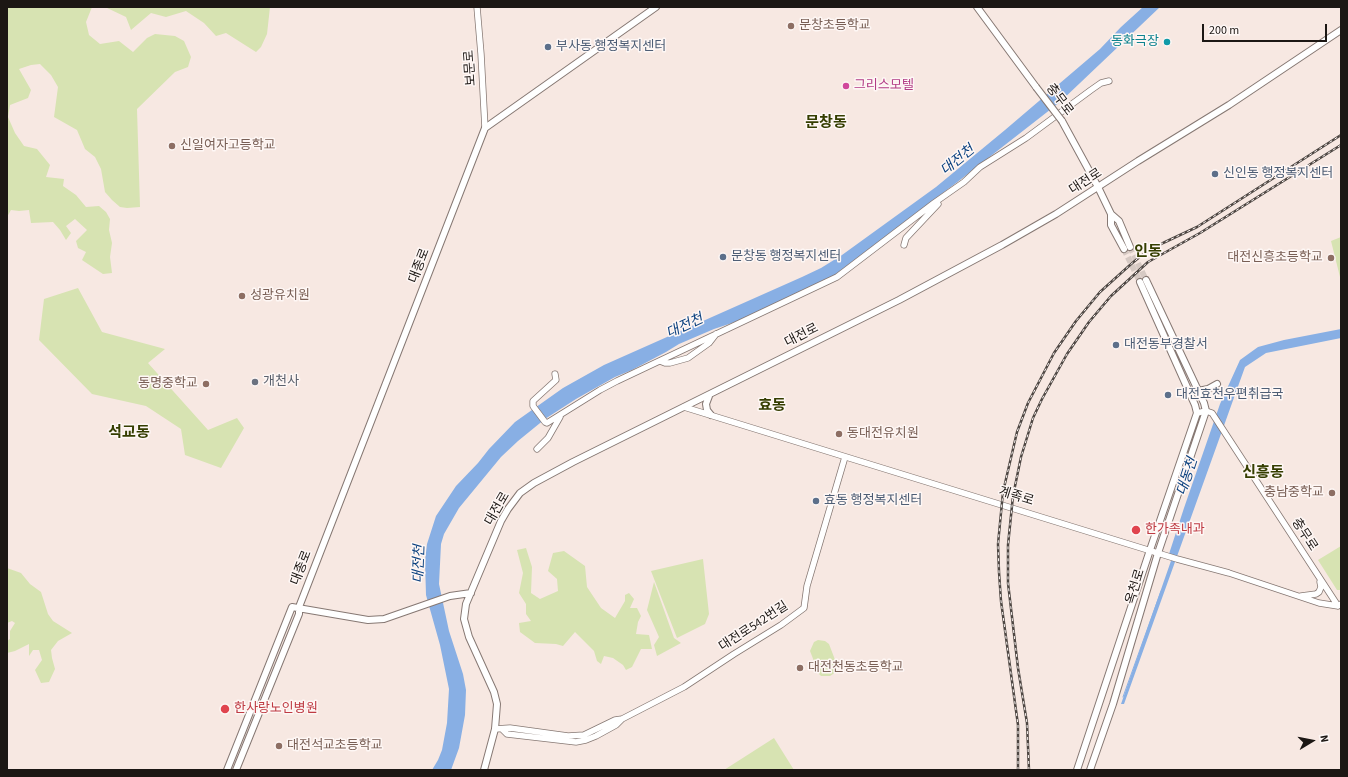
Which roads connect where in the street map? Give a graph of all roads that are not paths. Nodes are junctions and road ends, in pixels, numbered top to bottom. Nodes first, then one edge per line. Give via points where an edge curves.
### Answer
1 (477, 7) edge
2 (656, 7) edge
3 (977, 7) edge
4 (1341, 30) edge
5 (1109, 81) dead end
6 (485, 128) junction
7 (1098, 187) junction
8 (949, 192) junction
9 (1111, 214) junction
10 (904, 245) dead end
11 (1130, 247) tunnel mouth
12 (1124, 250) tunnel mouth
13 (718, 333) junction
14 (660, 361) junction
15 (555, 374) dead end
16 (1217, 384) dead end
17 (1198, 391) junction
18 (709, 396) junction
19 (684, 407) junction
20 (1206, 410) junction
21 (1197, 413) junction
22 (561, 415) junction
23 (711, 415) junction
24 (537, 449) dead end
25 (845, 457) junction
26 (1150, 550) junction
27 (1158, 553) junction
28 (1320, 580) junction
29 (471, 593) junction
30 (1300, 597) junction
31 (1339, 605) edge
32 (299, 607) junction
33 (498, 729) junction
34 (228, 770) edge
35 (236, 770) edge
36 (484, 770) edge
37 (1077, 770) edge
38 (1090, 770) edge

1 - 6 main road, 보문로
2 - 6 main road
3 - 7 main road, 충무로, bridge via 1062,121
4 - 7 main road, 대전로 via 1243,96
5 - 8 main road via 1092,90
6 - 32 main road, 대종로
7 - 9 main road, 충무로
7 - 18 main road, 대전로 via 1030,229 928,285
8 - 10 main road via 921,220 906,238
8 - 13 main road via 837,277
9 - 11 main road, 충무로 via 1119,221
9 - 12 main road, 충무로 via 1111,225
13 - 14 main road
13 - 14 main road via 688,358 670,363
14 - 22 main road via 600,390
15 - 22 main road via 556,380 533,401 534,408 545,422 549,423
16 - 17 main road
17 - 20 main road
17 - 21 main road via 1143,281
18 - 19 main road, 대전로
18 - 23 main road via 706,404
19 - 23 main road, 계족로
19 - 29 main road, 대전로 via 573,462 520,493 501,521
20 - 21 main road
20 - 27 main road, 옥천로
20 - 28 main road, 충무로 via 1214,415 1226,432
21 - 26 main road, 옥천로
22 - 24 main road via 552,432
23 - 25 main road, 계족로
25 - 26 main road, 계족로
25 - 33 main road, 대전로542번길 via 806,586 804,608 684,687 586,740 576,742 507,734
26 - 27 main road, 계족로
26 - 37 main road, 옥천로
27 - 30 main road, 계족로
27 - 38 main road, 옥천로 via 1113,704
28 - 30 main road via 1319,592
28 - 31 main road, 충무로
29 - 32 main road via 450,596 384,619 368,620
29 - 33 main road, 대전로 via 464,619 469,637 494,692
30 - 31 main road, 계족로 via 1319,603
32 - 34 main road, 대종로 via 292,607
32 - 35 main road, 대종로 via 299,614
33 - 36 main road, 대전로

